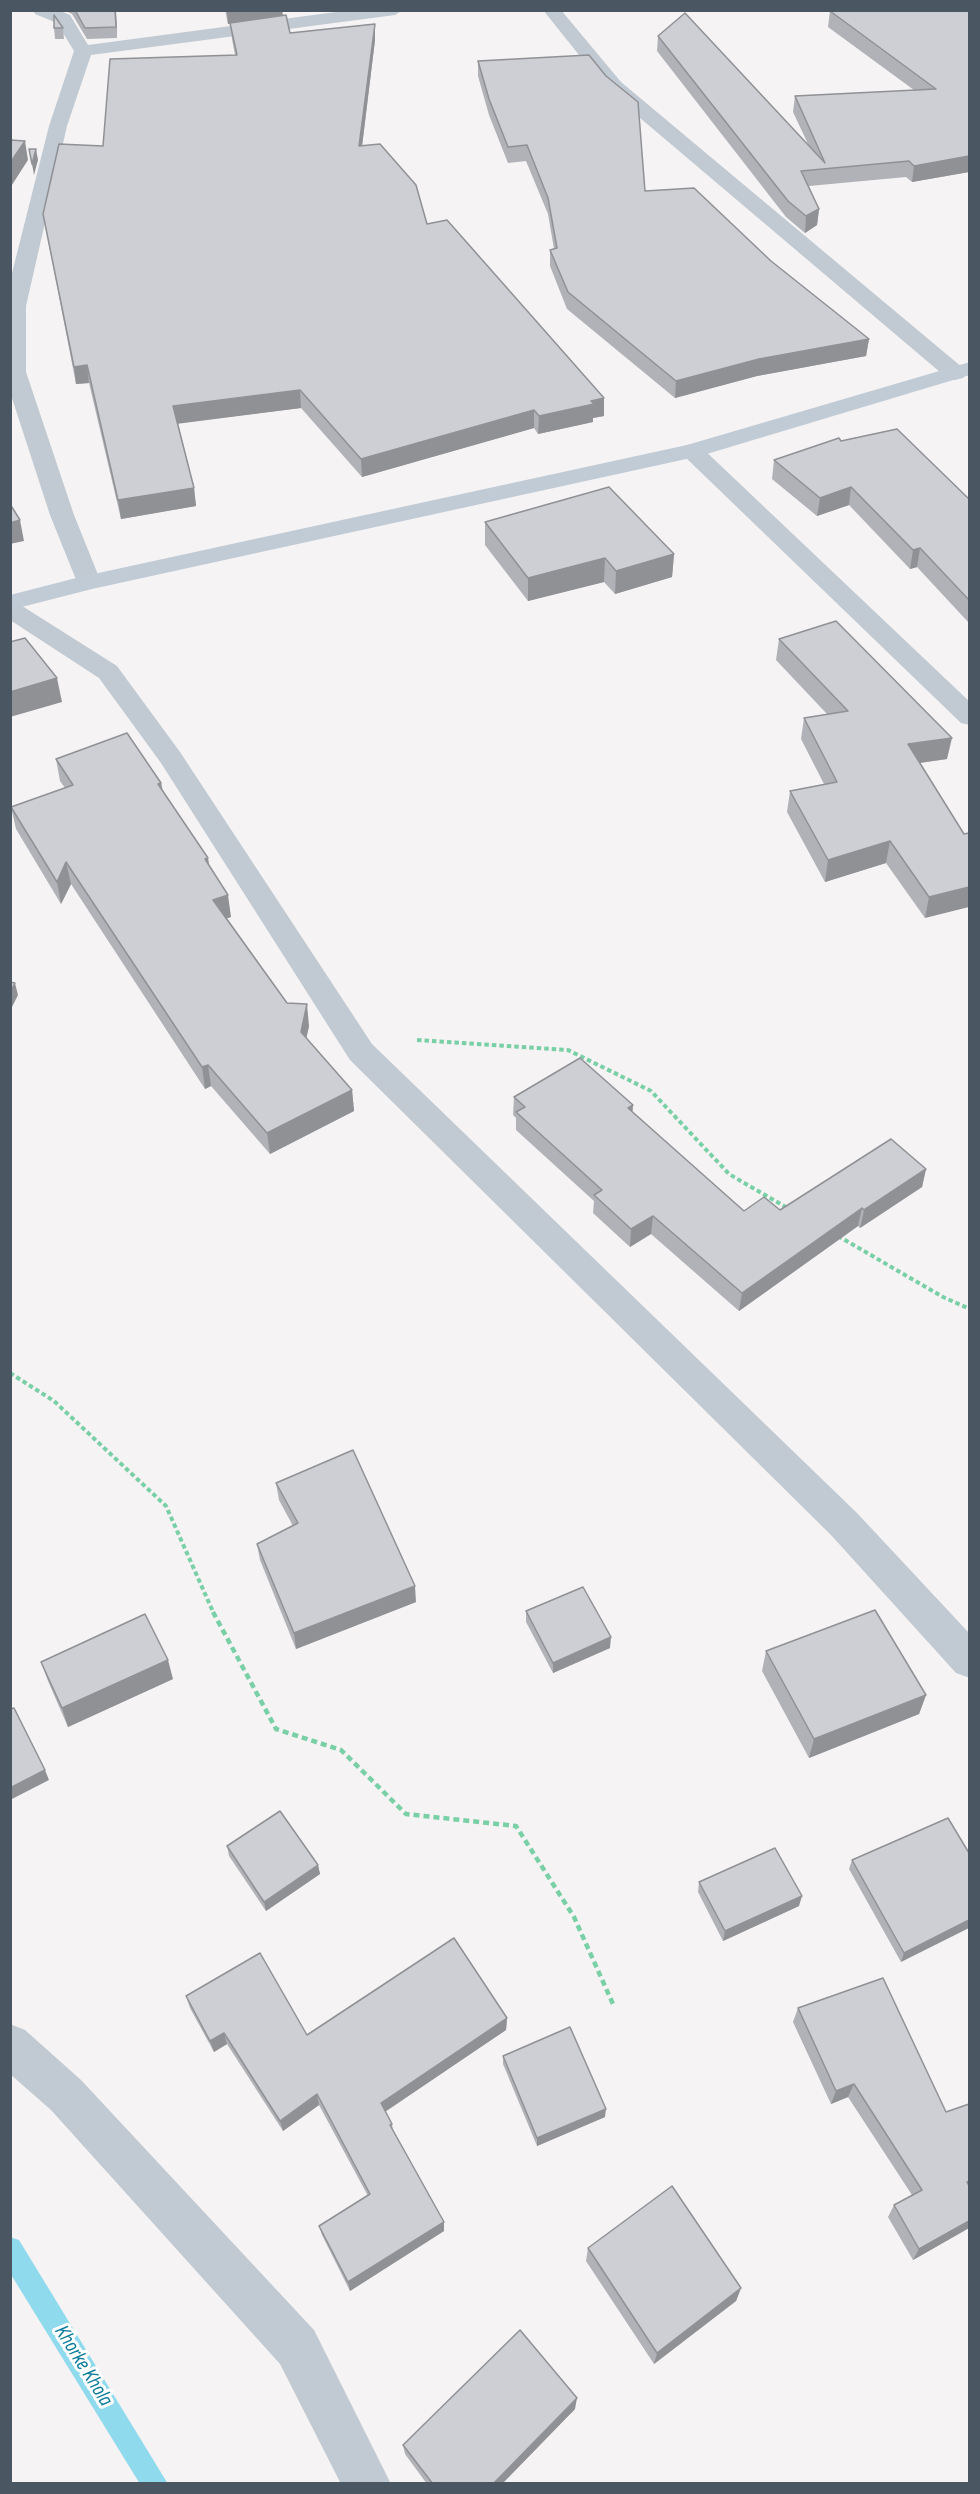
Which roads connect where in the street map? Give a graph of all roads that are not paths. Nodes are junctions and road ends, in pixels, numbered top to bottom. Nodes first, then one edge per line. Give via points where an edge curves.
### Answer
1 (41, 10) edge
2 (395, 10) edge
3 (551, 10) edge
4 (83, 51) junction
5 (962, 370) edge
6 (692, 451) junction
7 (89, 582) junction
8 (10, 603) edge
9 (10, 609) edge
10 (969, 717) edge
11 (969, 1660) edge
12 (10, 2045) edge
13 (367, 2484) edge

1 - 4 street via 64,19
2 - 4 street
3 - 5 street via 614,86
4 - 7 street via 58,126 15,306 15,372
5 - 6 main road
6 - 7 main road
6 - 10 street
7 - 8 main road
9 - 11 street via 108,672 171,758 361,1052 844,1524
12 - 13 street via 66,2095 297,2348

